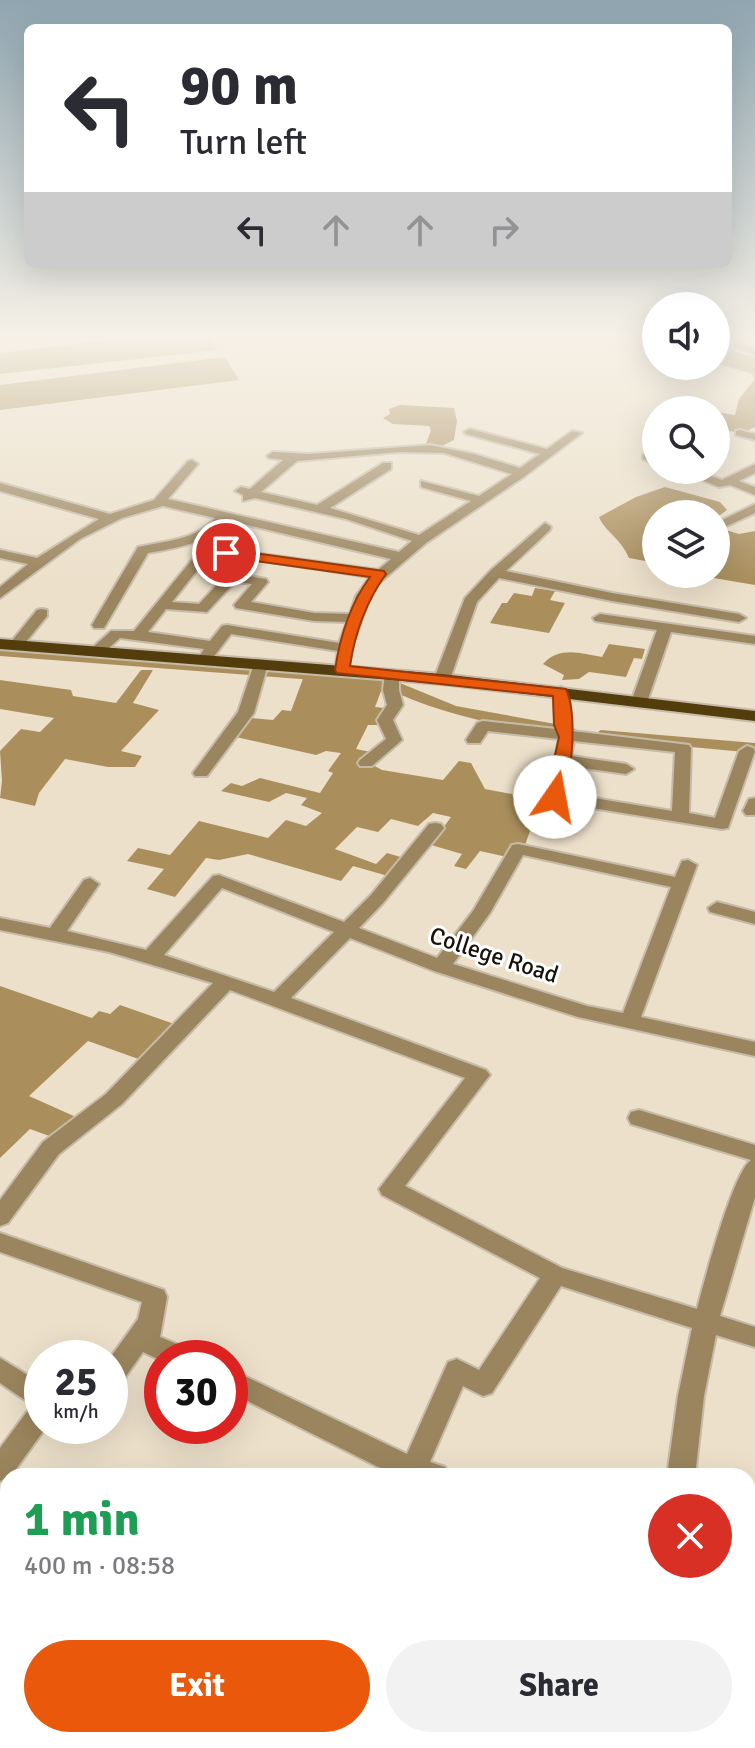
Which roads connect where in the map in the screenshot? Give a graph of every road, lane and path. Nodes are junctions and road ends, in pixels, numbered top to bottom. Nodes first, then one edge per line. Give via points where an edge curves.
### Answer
1 (470, 432) dead end
2 (576, 433) dead end
3 (740, 433) dead end
4 (755, 437) edge
5 (547, 452) junction
6 (273, 456) dead end
7 (292, 459) junction
8 (192, 464) dead end
9 (387, 466) dead end
10 (755, 468) edge
11 (521, 473) junction
12 (730, 480) edge
13 (730, 481) edge
14 (425, 484) dead end
15 (0, 487) edge
16 (755, 491) edge
17 (481, 500) junction
18 (159, 502) junction
19 (755, 508) edge
20 (319, 509) junction
21 (224, 515) junction
22 (110, 518) junction
23 (730, 520) edge
24 (545, 527) dead end
25 (421, 540) junction
26 (0, 554) edge
27 (402, 557) junction
28 (38, 562) junction
29 (496, 573) junction
30 (380, 574) junction
31 (0, 594) edge
32 (164, 605) junction
33 (661, 605) junction
34 (42, 613) dead end
35 (356, 618) junction
36 (600, 618) dead end
37 (747, 618) edge
38 (99, 625) dead end
39 (649, 627) junction
40 (665, 629) junction
41 (138, 635) junction
42 (731, 638) junction
43 (755, 640) edge
44 (8, 645) edge
45 (346, 648) junction
46 (96, 652) junction
47 (208, 653) junction
48 (259, 670) junction
49 (342, 670) junction
50 (442, 679) junction
51 (391, 681) junction
52 (561, 692) junction
53 (639, 702) junction
54 (755, 716) edge
55 (565, 733) junction
56 (474, 740) dead end
57 (747, 751) dead end
58 (563, 760) junction
59 (366, 763) dead end
60 (626, 769) dead end
61 (201, 773) dead end
62 (680, 816) junction
63 (435, 828) dead end
64 (90, 884) dead end
65 (717, 908) dead end
66 (755, 918) edge
67 (0, 924) edge
68 (346, 928) junction
69 (55, 935) junction
70 (150, 958) junction
71 (441, 967) junction
72 (227, 981) junction
73 (279, 999) junction
74 (630, 1021) junction
75 (755, 1049) edge
76 (639, 1118) dead end
77 (755, 1153) edge
78 (755, 1167) edge
79 (0, 1217) edge
80 (0, 1242) edge
81 (555, 1275) junction
82 (150, 1320) junction
83 (705, 1323) junction
84 (755, 1337) edge
85 (146, 1340) edge
86 (128, 1352) edge
87 (0, 1369) edge
88 (24, 1386) edge
89 (248, 1389) edge
90 (24, 1436) edge
91 (1, 1468) edge
92 (407, 1468) edge
93 (421, 1468) edge
94 (682, 1468) edge

1 - 5 street
2 - 5 street
3 - 4 street
5 - 11 street
6 - 7 street
7 - 11 street via 419,448
7 - 20 street via 245,496
8 - 18 street
9 - 20 street
10 - 12 street
11 - 17 street
13 - 16 street
14 - 17 street
15 - 22 street
17 - 25 street
18 - 21 street
18 - 22 street
19 - 23 street
20 - 25 street
21 - 27 street
21 - 38 street via 185,542 143,550
22 - 28 street
24 - 29 street
25 - 27 street
26 - 28 street
27 - 30 street
28 - 31 street
29 - 33 street
29 - 50 street via 470,601
30 - 32 street via 208,549
30 - 35 street via 363,596
32 - 35 street via 202,609 232,577 261,582 241,605
32 - 41 street
33 - 37 street
33 - 39 street
34 - 44 street
35 - 45 street
36 - 39 street
37 - 42 street
39 - 40 street
40 - 42 street
40 - 53 street
41 - 46 street via 116,634
41 - 47 street
42 - 43 street
44 - 46 main road
45 - 47 street via 227,629
45 - 49 street
46 - 47 main road
47 - 48 main road
48 - 49 main road
48 - 61 street via 246,713
49 - 51 main road
50 - 51 main road
50 - 52 main road
51 - 59 street via 395,705 385,720 394,740
52 - 53 main road
52 - 55 street
53 - 54 main road
55 - 56 street via 483,726
55 - 58 street
55 - 62 street via 683,748
57 - 62 street via 722,824
58 - 60 street
58 - 62 street via 555,797
63 - 68 street
64 - 69 street
65 - 66 street
67 - 69 street
68 - 70 street, College Road via 219,880
68 - 71 street, College Road
68 - 73 street
69 - 70 street
70 - 72 street
71 - 74 street, College Road
71 - 74 street via 518,849 686,874
72 - 73 street
72 - 79 street via 114,1099 51,1148
73 - 81 street via 479,1075 390,1189
74 - 75 street, College Road
76 - 77 street
78 - 83 street via 728,1236
80 - 82 street via 155,1297
81 - 83 street
81 - 93 street via 483,1385 457,1370
82 - 85 street
82 - 86 street
83 - 84 street
83 - 94 street
87 - 88 street
89 - 92 street
90 - 91 street

